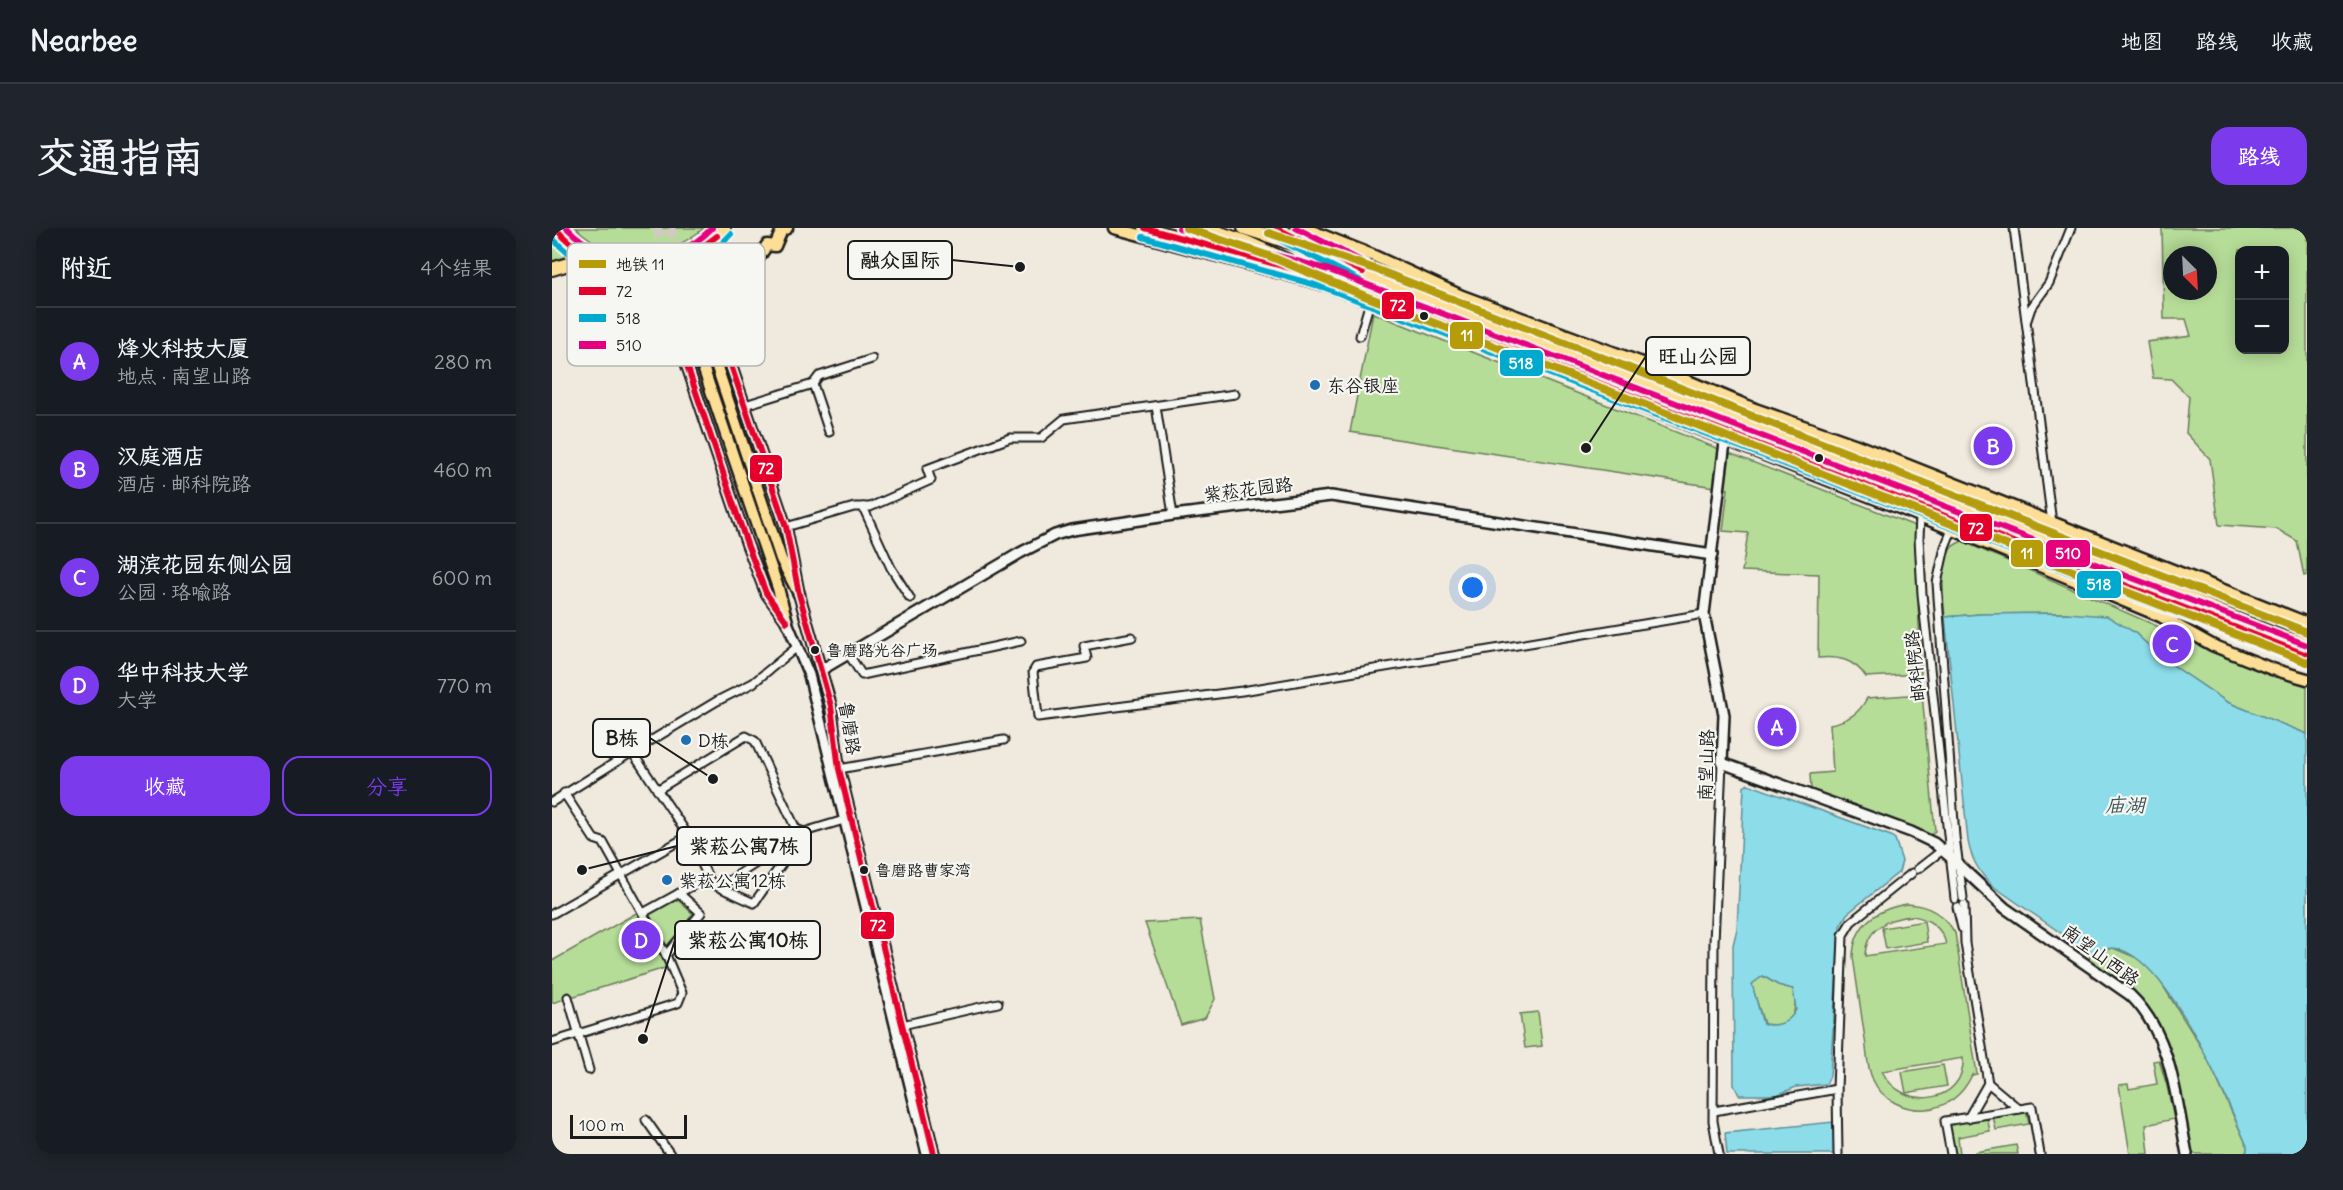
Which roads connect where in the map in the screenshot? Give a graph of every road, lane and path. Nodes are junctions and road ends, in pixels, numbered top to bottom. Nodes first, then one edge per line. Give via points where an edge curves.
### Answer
1 (555, 228) edge
2 (724, 228) edge
3 (787, 228) edge
4 (1114, 228) edge
5 (1145, 228) edge
6 (1206, 228) edge
7 (1244, 228) edge
8 (1276, 228) edge
9 (1304, 228) edge
10 (2013, 228) edge
11 (2071, 228) edge
12 (569, 243) edge
13 (710, 243) edge
14 (765, 249) edge
15 (1327, 255) junction
16 (567, 264) edge
17 (552, 269) edge
18 (1326, 278) junction
19 (1371, 299) junction
20 (2026, 322) junction
21 (1360, 336) dead end
22 (872, 359) dead end
23 (687, 366) edge
24 (703, 366) edge
25 (717, 366) edge
26 (731, 366) edge
27 (813, 384) junction
28 (1235, 394) dead end
29 (745, 405) junction
30 (1155, 406) junction
31 (829, 432) dead end
32 (1726, 436) junction
33 (1933, 476) junction
34 (1968, 490) junction
35 (1927, 494) junction
36 (863, 507) junction
37 (1961, 507) junction
38 (1921, 512) junction
39 (1173, 515) junction
40 (2052, 523) junction
41 (1954, 525) junction
42 (786, 527) junction
43 (2047, 540) junction
44 (1712, 555) junction
45 (799, 594) junction
46 (910, 598) dead end
47 (1704, 614) junction
48 (787, 622) junction
49 (2307, 623) edge
50 (1132, 637) dead end
51 (1021, 641) dead end
52 (2307, 644) edge
53 (797, 647) junction
54 (2307, 654) edge
55 (849, 655) junction
56 (821, 670) junction
57 (2307, 679) edge
58 (1004, 740) dead end
59 (632, 752) junction
60 (1722, 763) junction
61 (840, 769) junction
62 (657, 790) junction
63 (564, 794) junction
64 (552, 802) edge
65 (844, 820) junction
66 (804, 832) junction
67 (681, 840) dead end
68 (1949, 849) junction
69 (1958, 865) junction
70 (622, 874) junction
71 (679, 893) junction
72 (1960, 902) junction
73 (643, 913) junction
74 (552, 914) edge
75 (666, 955) junction
76 (568, 998) dead end
77 (999, 1004) dead end
78 (902, 1025) junction
79 (580, 1034) junction
80 (552, 1042) edge
81 (589, 1070) dead end
82 (1988, 1083) junction
83 (1837, 1089) junction
84 (2019, 1109) junction
85 (1714, 1111) junction
86 (1968, 1118) junction
87 (646, 1120) dead end
88 (670, 1154) edge
89 (927, 1154) edge
90 (934, 1154) edge
91 (1719, 1154) edge
92 (1838, 1154) edge
93 (1951, 1154) edge
94 (2040, 1154) edge
95 (2187, 1154) edge

1 - 12 highway
2 - 13 highway
3 - 14 main road via 782,230 775,246
4 - 19 main road
5 - 18 highway
6 - 18 highway
7 - 15 highway
8 - 15 highway
9 - 33 main road via 1462,296
10 - 20 street
11 - 20 street via 2049,283
15 - 35 highway via 1383,281
16 - 17 highway
18 - 19 highway
19 - 21 street
19 - 32 highway
20 - 40 street
22 - 27 street via 819,376
23 - 48 main road, 鲁磨路 via 766,593
24 - 48 main road
25 - 45 main road via 781,559
26 - 29 main road, 鲁磨路
27 - 29 street
27 - 31 street
28 - 30 street
29 - 42 main road, 鲁磨路
30 - 36 street via 1064,419 1041,438 1010,438 927,469 931,480
30 - 39 street
32 - 38 highway
32 - 44 main road, 南望山路
33 - 34 main road
33 - 35 street, 邮科院路
34 - 37 street
34 - 40 main road
35 - 37 highway
35 - 38 street, 邮科院路
36 - 42 street
36 - 46 street via 891,568
37 - 41 street
37 - 43 highway
38 - 41 highway
38 - 68 street, 邮科院路 via 1922,594
39 - 44 main road, 紫菘花园路 via 1331,496
39 - 55 main road, 紫菘花园路 via 1055,535
40 - 43 street
40 - 49 main road
41 - 54 highway
41 - 57 main road via 2160,616 2212,645
41 - 68 street via 1941,559 1936,591
42 - 45 main road, 鲁磨路
43 - 52 highway
44 - 47 main road, 南望山路
45 - 56 main road, 鲁磨路
47 - 50 street via 1242,691 1038,717 1033,672 1036,667 1087,658 1084,646
47 - 60 main road, 南望山路 via 1724,715
48 - 53 main road, 鲁磨路
51 - 55 street via 862,675
53 - 59 street via 753,682
53 - 65 main road, 鲁磨路 via 808,675
55 - 56 main road, 紫菘花园路
56 - 61 main road, 鲁磨路 via 831,706
58 - 61 street
59 - 62 street
59 - 63 street
60 - 68 main road, 南望山西路
60 - 85 street, 南望山路 via 1714,942
61 - 78 main road, 鲁磨路
62 - 66 street via 716,885 724,884
62 - 66 street via 746,736 755,741 796,828
63 - 64 street
63 - 70 street via 594,839 603,842
65 - 66 street
65 - 89 main road, 鲁磨路
66 - 71 street via 754,903 704,880
67 - 70 street
68 - 69 main road, 南望山西路
68 - 72 street
68 - 83 street via 1915,871 1845,929
69 - 72 street
69 - 95 main road, 南望山西路 via 2005,908 2130,995 2144,1011 2163,1045
70 - 73 street
70 - 74 street
71 - 73 street
71 - 75 street via 701,913
72 - 82 street
73 - 75 street
75 - 79 street via 682,993 678,1003
76 - 79 street
77 - 78 street
78 - 90 main road, 鲁磨路
79 - 80 street
79 - 81 street
82 - 84 street
82 - 86 street
83 - 85 street
83 - 92 street
84 - 86 street
84 - 94 street via 2032,1107
85 - 91 street, 南望山路
86 - 93 street via 1946,1121
87 - 88 street

